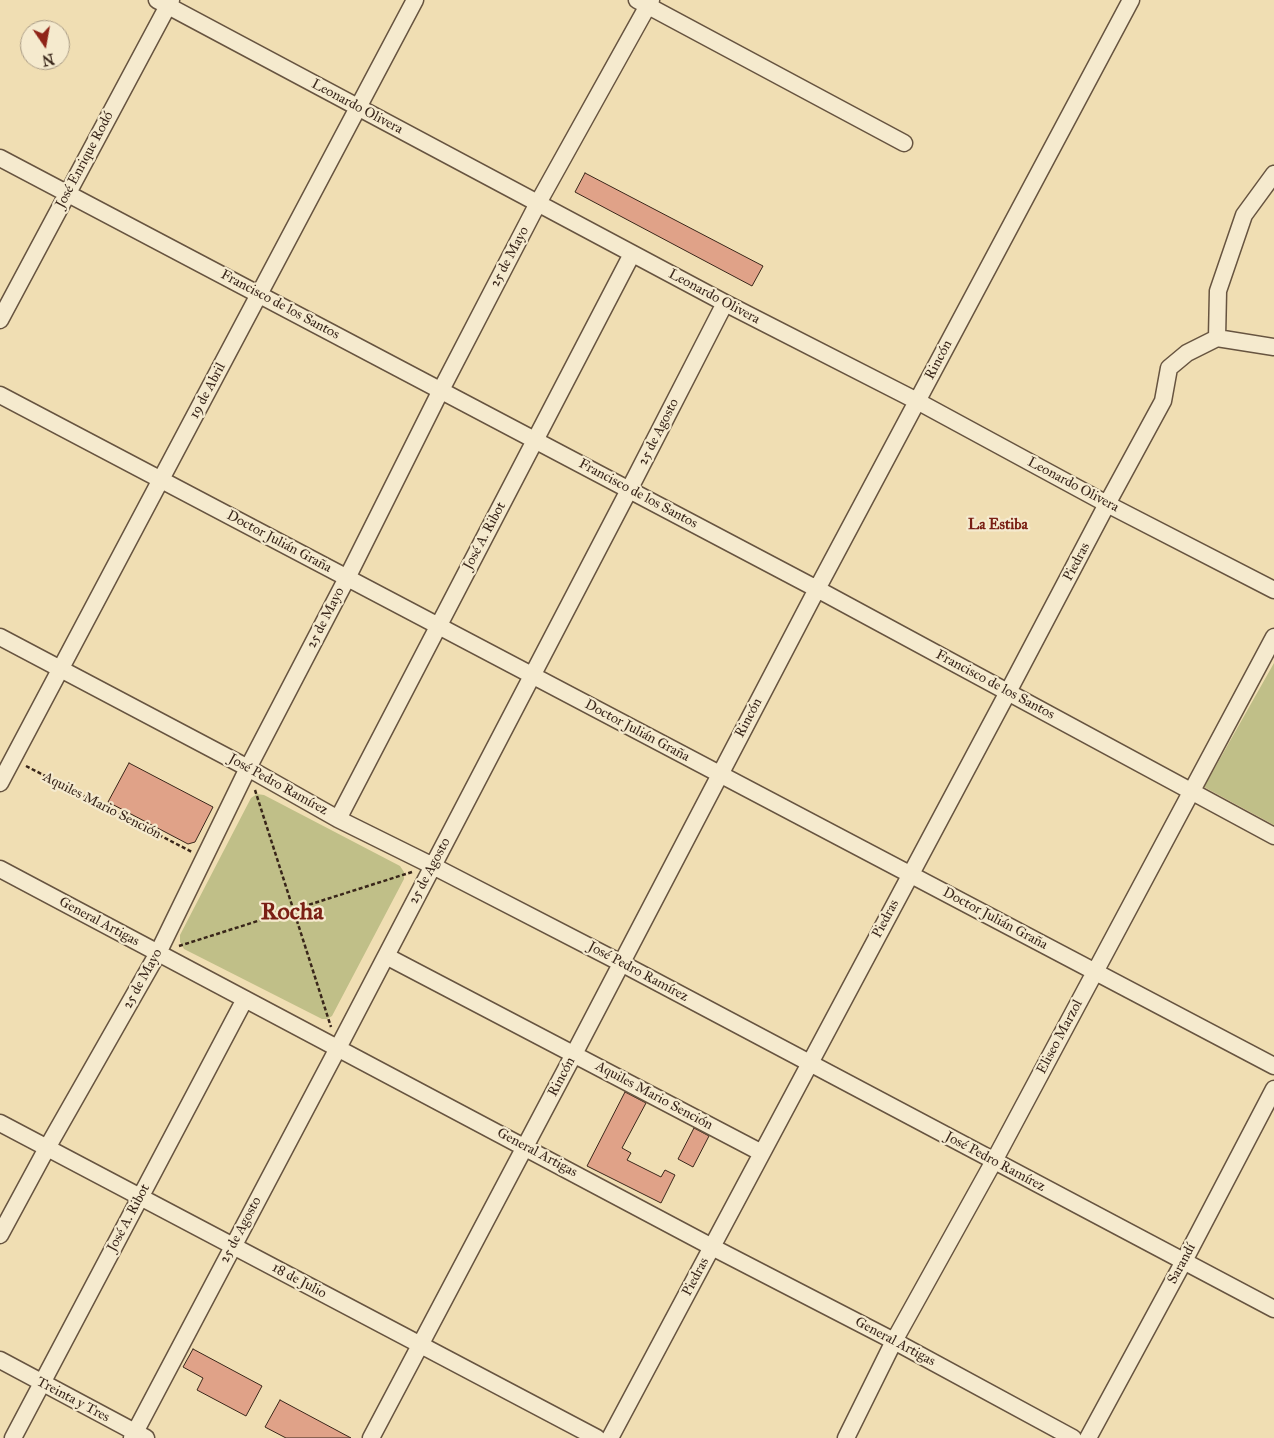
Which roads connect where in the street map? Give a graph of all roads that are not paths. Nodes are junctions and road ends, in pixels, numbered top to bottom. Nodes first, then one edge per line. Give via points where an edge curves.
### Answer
1 (415, 0) edge
2 (1131, 0) edge
3 (165, 2) edge
4 (645, 2) edge
5 (358, 107) junction
6 (904, 143) dead end
7 (0, 158) edge
8 (1274, 174) edge
9 (68, 193) junction
10 (538, 203) junction
11 (632, 254) junction
12 (258, 294) junction
13 (725, 303) junction
14 (0, 320) edge
15 (1216, 338) junction
16 (1274, 346) edge
17 (441, 390) junction
18 (0, 395) edge
19 (916, 401) junction
20 (535, 440) junction
21 (162, 480) junction
22 (629, 490) junction
23 (1107, 504) junction
24 (347, 578) junction
25 (817, 589) junction
26 (1274, 590) edge
27 (438, 626) junction
28 (0, 637) edge
29 (1274, 637) edge
30 (60, 669) junction
31 (532, 676) junction
32 (1008, 692) junction
33 (6, 756) edge
34 (248, 768) junction
35 (720, 774) junction
36 (0, 783) edge
37 (1192, 792) junction
38 (338, 818) junction
39 (1274, 836) edge
40 (433, 866) junction
41 (0, 869) edge
42 (910, 874) junction
43 (158, 953) junction
44 (386, 956) junction
45 (621, 963) junction
46 (1094, 972) junction
47 (245, 999) junction
48 (338, 1048) junction
49 (574, 1054) junction
50 (810, 1063) junction
51 (1274, 1066) edge
52 (1274, 1089) edge
53 (0, 1123) edge
54 (524, 1147) junction
55 (47, 1148) junction
56 (762, 1153) junction
57 (994, 1161) junction
58 (140, 1197) junction
59 (0, 1235) edge
60 (232, 1246) junction
61 (712, 1247) junction
62 (1184, 1261) junction
63 (1274, 1309) edge
64 (894, 1341) junction
65 (420, 1344) junction
66 (0, 1360) edge
67 (42, 1384) junction
68 (138, 1436) edge
69 (13, 1438) edge
70 (371, 1438) edge
71 (597, 1438) edge
72 (610, 1438) edge
73 (846, 1438) edge
74 (1073, 1438) edge
75 (1088, 1438) edge

1 - 5 street, 19 de Abril
2 - 19 street, Rincón
3 - 5 street, Leonardo Olivera
3 - 9 street, José Enrique Rodó
4 - 6 street
4 - 10 street, 25 de Mayo
5 - 10 street, Leonardo Olivera
5 - 12 street, 19 de Abril
7 - 9 street, Francisco de los Santos
8 - 15 street via 1244,215 1218,291
9 - 12 street, Francisco de los Santos
9 - 14 street, José Enrique Rodó
10 - 11 street, Leonardo Olivera
10 - 17 street, 25 de Mayo
11 - 13 street, Leonardo Olivera
11 - 20 street, José A. Ribot
12 - 17 street, Francisco de los Santos
12 - 21 street, 19 de Abril
13 - 19 street, Leonardo Olivera
13 - 22 street, 25 de Agosto
15 - 16 street
15 - 23 street, Piedras via 1187,353 1169,368 1164,401
17 - 20 street, Francisco de los Santos
17 - 24 street, 25 de Mayo
18 - 21 street, Doctor Julián Graña
19 - 23 street, Leonardo Olivera
19 - 25 street, Rincón
20 - 22 street, Francisco de los Santos
20 - 27 street, José A. Ribot
21 - 24 street, Doctor Julián Graña
21 - 30 street, 19 de Abril
22 - 25 street, Francisco de los Santos
22 - 31 street, 25 de Agosto
23 - 26 street, Leonardo Olivera
23 - 32 street, Piedras
24 - 27 street, Doctor Julián Graña
24 - 34 street, 25 de Mayo
25 - 32 street, Francisco de los Santos
25 - 35 street, Rincón
27 - 31 street, Doctor Julián Graña
27 - 38 street, José A. Ribot
28 - 30 street, José Pedro Ramírez
29 - 37 street, Eliseo Marzol
30 - 33 street, 19 de Abril
30 - 34 street, José Pedro Ramírez
31 - 35 street, Doctor Julián Graña
31 - 40 street, 25 de Agosto
32 - 37 street, Francisco de los Santos
32 - 42 street, Piedras
33 - 36 street, 19 de Abril
34 - 38 street, José Pedro Ramírez
34 - 43 street, 25 de Mayo
35 - 42 street, Doctor Julián Graña
35 - 45 street, Rincón
37 - 39 street, Francisco de los Santos
37 - 46 street, Eliseo Marzol
38 - 40 street, José Pedro Ramírez
40 - 44 street, 25 de Agosto
40 - 45 street, José Pedro Ramírez
41 - 43 street, General Artigas
42 - 46 street, Doctor Julián Graña
42 - 50 street, Piedras
43 - 47 street, General Artigas
43 - 55 street, 25 de Mayo
44 - 48 street, 25 de Agosto
44 - 49 street, Aquiles Mario Sención
45 - 49 street, Rincón
45 - 50 street, José Pedro Ramírez
46 - 51 street, Doctor Julián Graña
46 - 57 street, Eliseo Marzol
47 - 48 street, General Artigas
47 - 58 street, José A. Ribot
48 - 54 street, General Artigas
48 - 60 street, 25 de Agosto
49 - 54 street, Rincón
49 - 56 street, Aquiles Mario Sención
50 - 56 street, Piedras
50 - 57 street, José Pedro Ramírez
52 - 62 street, Sarandí
53 - 55 street, 18 de Julio
54 - 61 street, General Artigas
54 - 65 street, Rincón
55 - 58 street, 18 de Julio
55 - 59 street, 25 de Mayo
56 - 61 street, Piedras
57 - 62 street, José Pedro Ramírez
57 - 64 street, Eliseo Marzol
58 - 60 street, 18 de Julio
58 - 67 street, José A. Ribot
60 - 65 street, 18 de Julio
60 - 68 street, 25 de Agosto
61 - 64 street, General Artigas
61 - 72 street, Piedras
62 - 63 street, José Pedro Ramírez
62 - 75 street, Sarandí
64 - 73 street, Eliseo Marzol
64 - 74 street, General Artigas
65 - 70 street, Rincón
65 - 71 street, 18 de Julio
66 - 67 street, Treinta y Tres
67 - 68 street, Treinta y Tres
67 - 69 street, José A. Ribot

